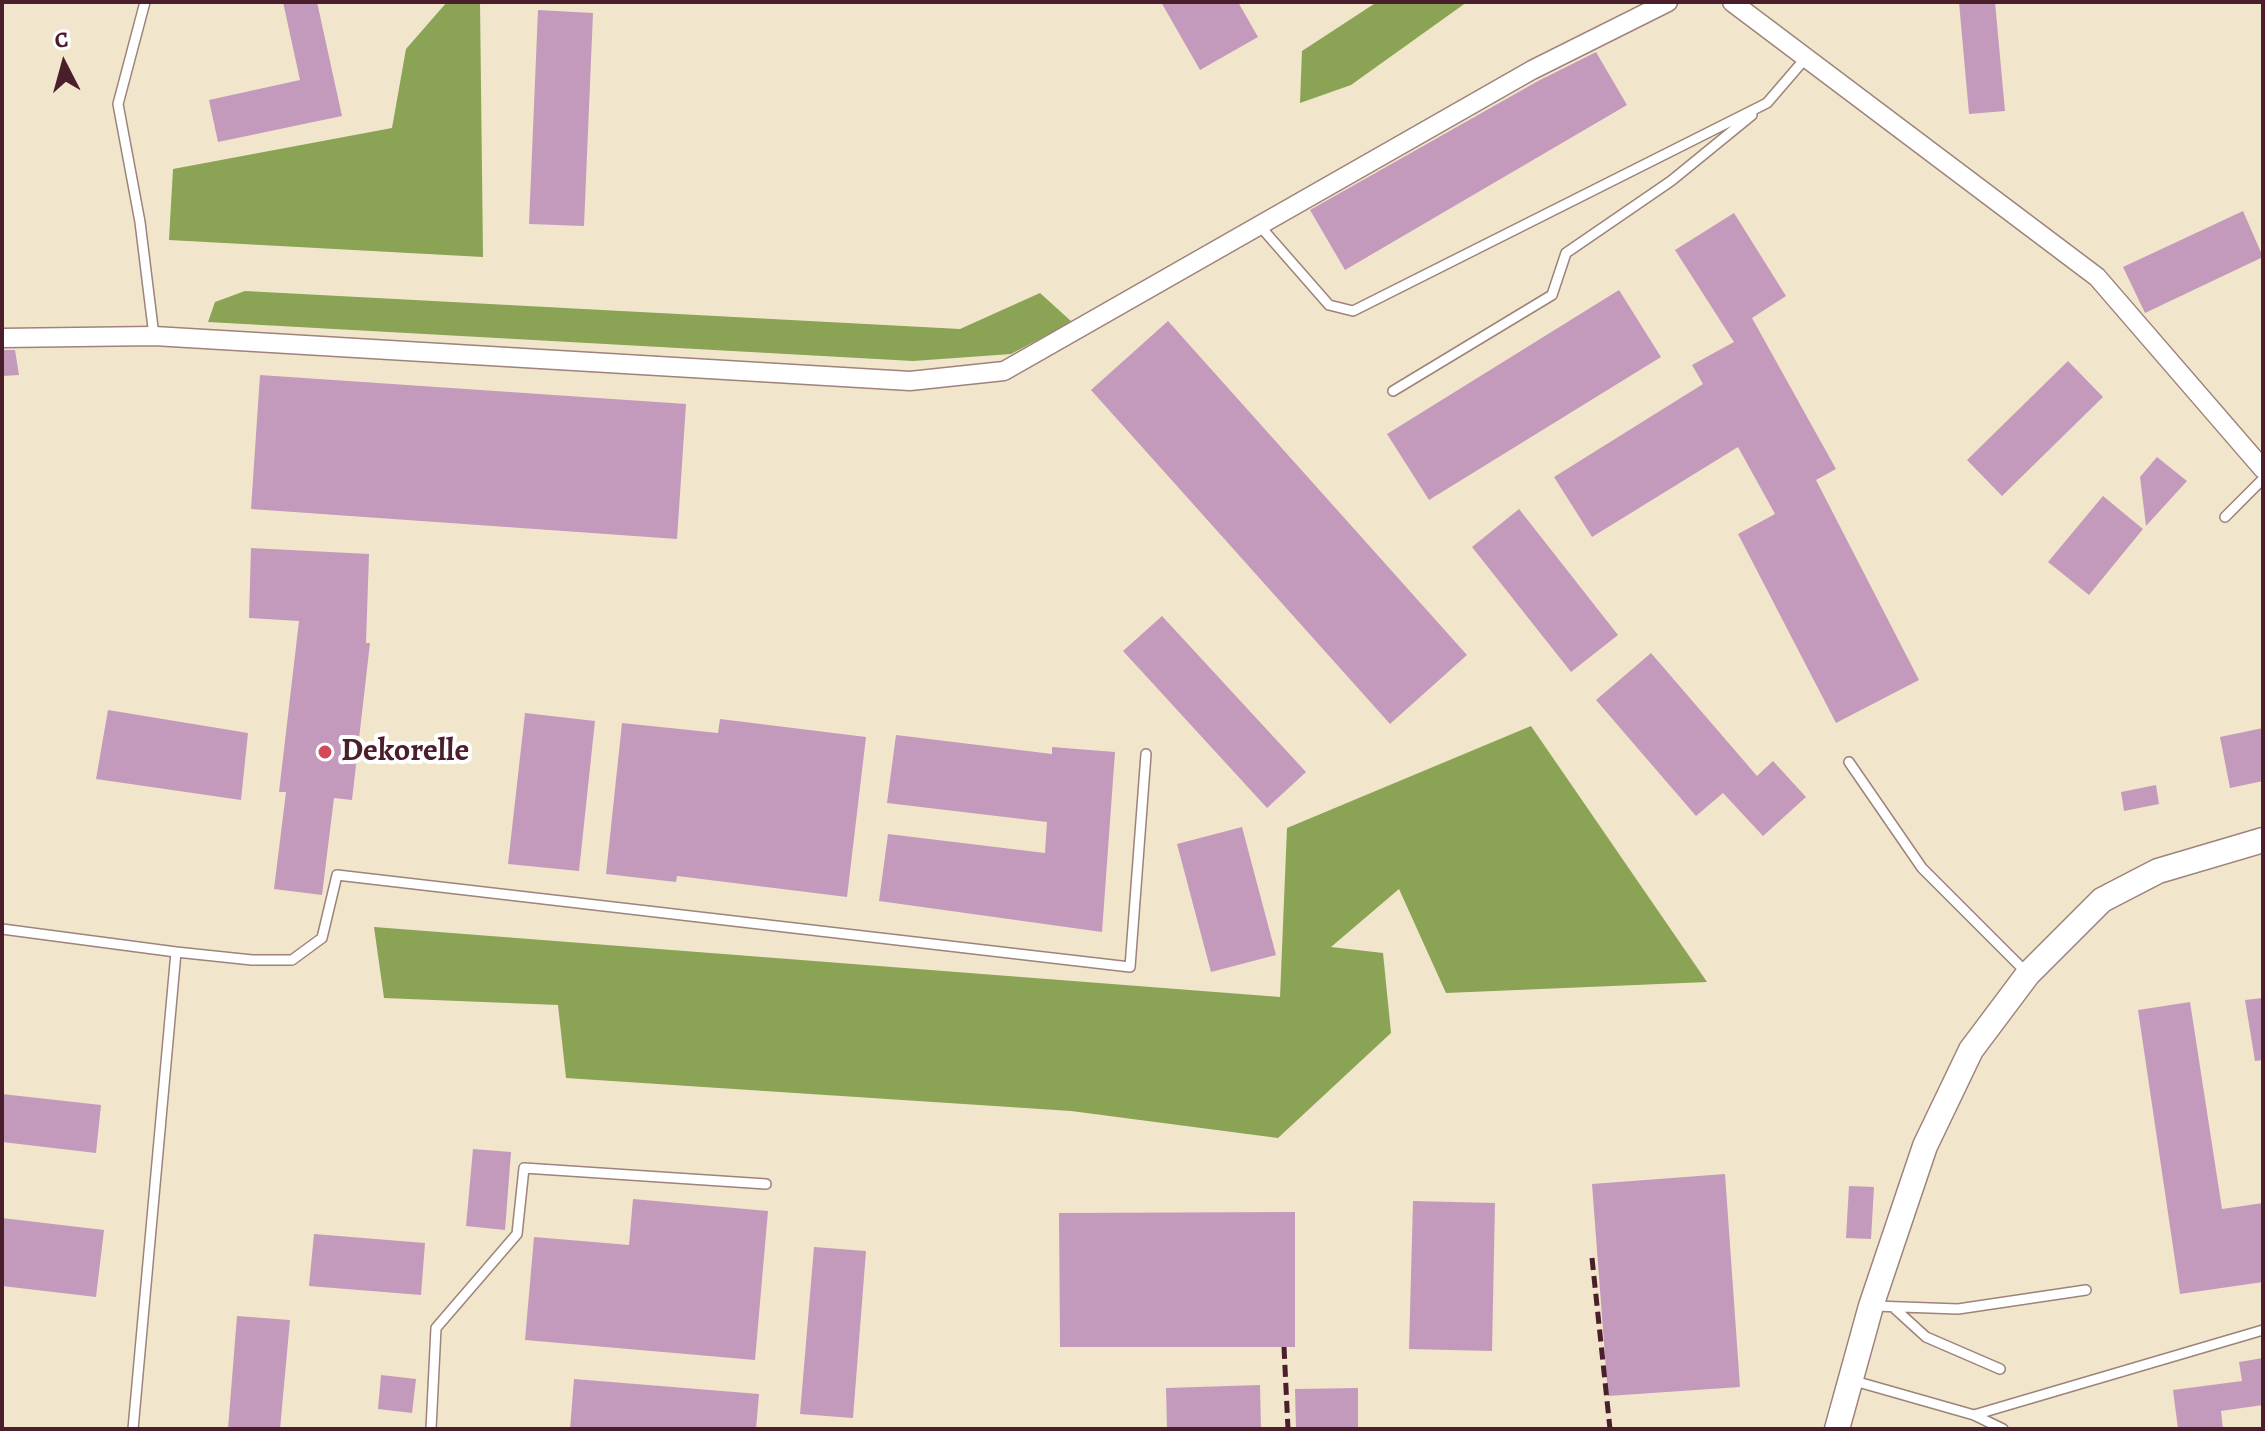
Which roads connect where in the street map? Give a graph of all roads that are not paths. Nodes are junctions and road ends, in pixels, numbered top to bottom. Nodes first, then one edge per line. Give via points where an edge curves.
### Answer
1 (145, 2) edge
2 (1668, 2) edge
3 (1732, 2) edge
4 (1804, 60) junction
5 (1767, 103) junction
6 (1259, 225) junction
7 (154, 336) junction
8 (2, 338) edge
9 (1393, 391) dead end
10 (2263, 469) edge
11 (2263, 479) edge
12 (2225, 517) dead end
13 (1146, 754) dead end
14 (1849, 762) dead end
15 (2263, 840) edge
16 (2, 929) edge
17 (176, 952) junction
18 (2028, 974) junction
19 (766, 1184) dead end
20 (2086, 1290) dead end
21 (1882, 1306) junction
22 (2263, 1330) edge
23 (2000, 1369) dead end
24 (1851, 1380) junction
25 (1974, 1415) junction
26 (133, 1429) edge
27 (431, 1429) edge
28 (1837, 1429) edge
29 (2003, 1429) edge

1 - 7 lane via 118,104
2 - 6 street via 1532,70
3 - 4 street
4 - 5 lane
4 - 10 street via 2097,277
5 - 6 lane via 1353,311 1329,305
5 - 9 lane via 1671,181 1566,253 1552,295
6 - 7 street via 1004,371 910,381
7 - 8 street
11 - 12 lane
13 - 17 lane via 1130,967 337,875 322,938 292,960
14 - 18 lane via 1922,868
15 - 18 street via 2158,871 2102,900
16 - 17 lane
17 - 26 lane
18 - 21 street via 1971,1050 1945,1098 1925,1146
19 - 27 lane via 524,1168 517,1234 436,1328
20 - 21 lane via 1958,1309
21 - 23 lane via 1926,1337
21 - 24 street
22 - 25 lane
24 - 25 lane
24 - 28 street
25 - 29 lane

